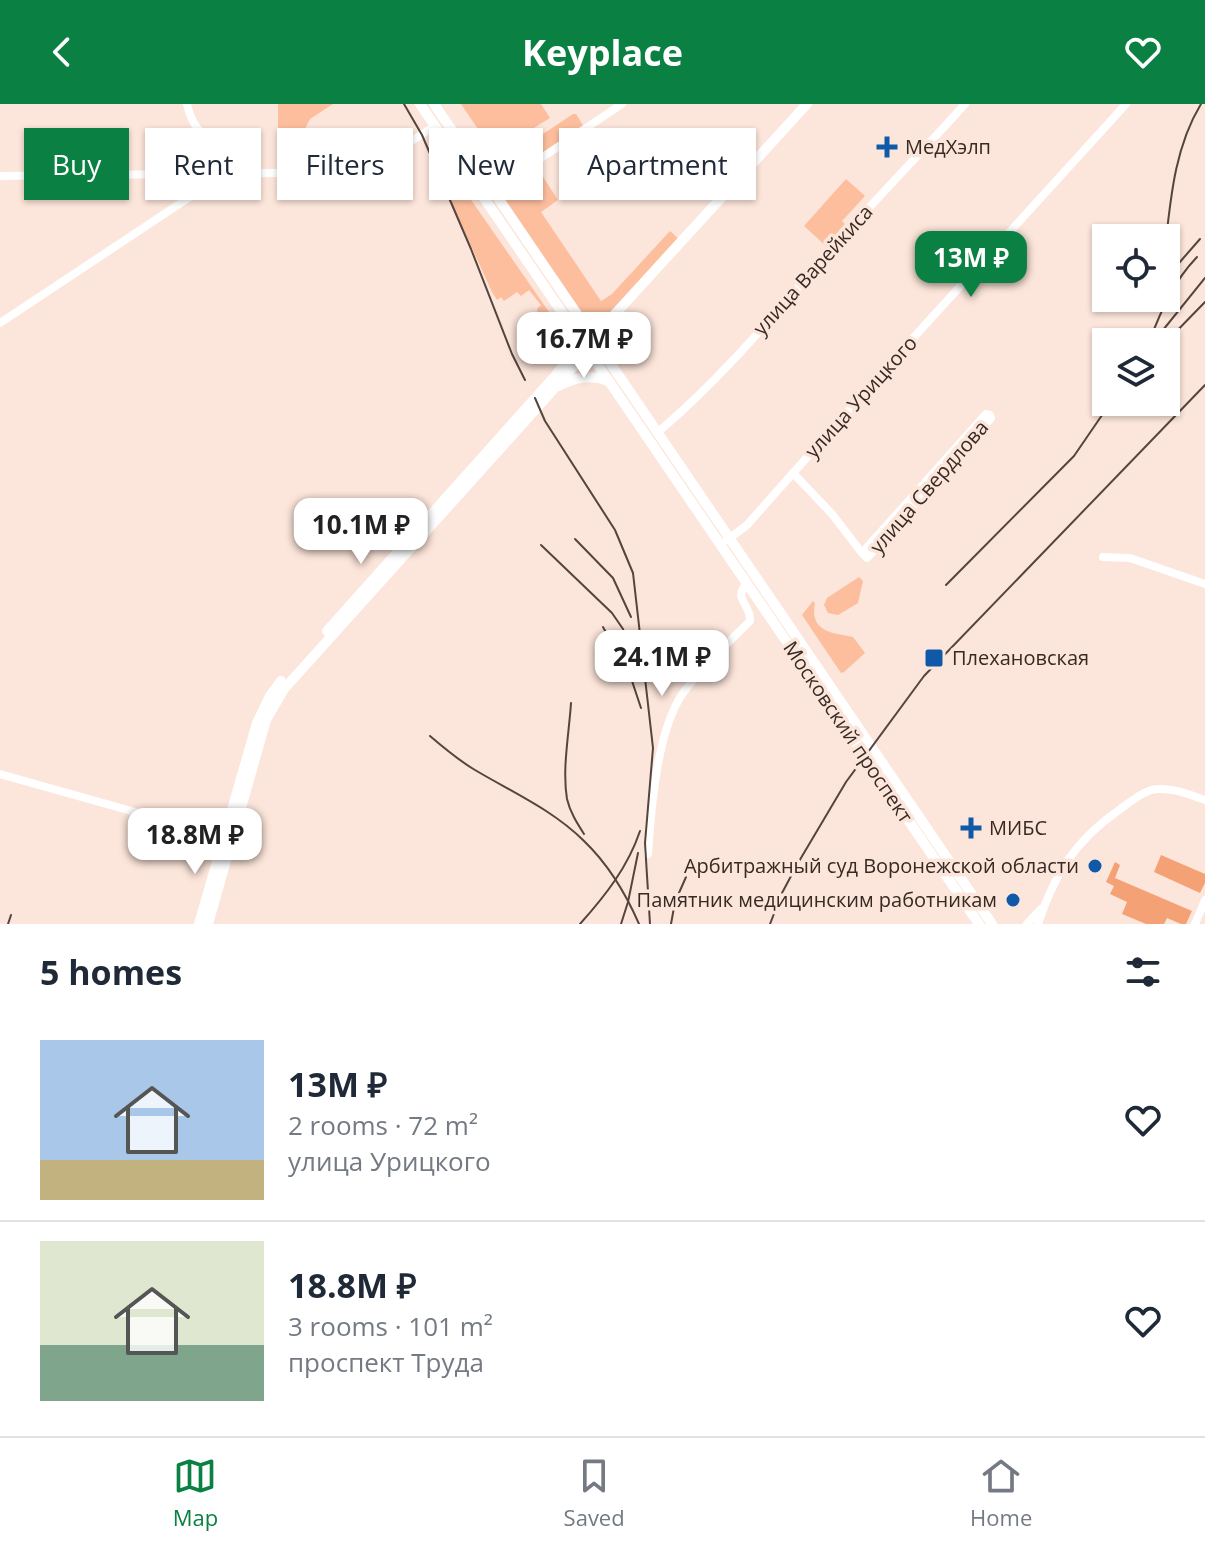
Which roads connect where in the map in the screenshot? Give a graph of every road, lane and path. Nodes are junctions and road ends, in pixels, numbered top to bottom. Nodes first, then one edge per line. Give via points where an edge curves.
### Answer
1 (187, 104) edge
2 (420, 104) edge
3 (434, 104) edge
4 (622, 104) edge
5 (807, 104) edge
6 (965, 104) edge
7 (1126, 104) edge
8 (435, 126) junction
9 (196, 128) edge
10 (450, 128) edge
11 (543, 157) edge
12 (261, 173) edge
13 (145, 175) edge
14 (0, 176) edge
15 (184, 200) edge
16 (498, 200) edge
17 (0, 323) edge
18 (588, 343) junction
19 (610, 382) junction
20 (552, 391) junction
21 (657, 433) junction
22 (793, 473) junction
23 (725, 541) junction
24 (864, 556) junction
25 (1103, 557) dead end
26 (747, 583) junction
27 (1205, 584) edge
28 (328, 634) junction
29 (855, 732) junction
30 (0, 774) edge
31 (1205, 800) edge
32 (228, 838) junction
33 (648, 854) dead end
34 (1205, 900) edge
35 (1044, 905) junction
36 (986, 922) edge
37 (1199, 922) edge
38 (199, 924) edge
39 (208, 924) edge
40 (999, 924) edge
41 (1027, 924) edge
42 (1038, 924) edge

1 - 9 street
2 - 8 main road, Московский проспект
3 - 10 main road, Московский проспект
4 - 11 street
5 - 18 main road
6 - 21 street, улица Варейкиса via 728,366
7 - 22 street, улица Урицкого
8 - 12 street via 357,172
8 - 18 main road, Московский проспект
13 - 14 street
15 - 17 street
16 - 18 main road, Московский проспект
18 - 19 main road, Московский проспект
18 - 20 main road
18 - 21 main road, Московский проспект
18 - 28 main road
19 - 20 main road via 587,376
19 - 23 main road, Московский проспект
20 - 28 main road
21 - 23 main road, Московский проспект
22 - 23 street, улица Урицкого via 747,525
22 - 24 street
23 - 26 main road, Московский проспект
23 - 29 main road, Московский проспект
24 - 24 street, улица Свердлова via 986,414 990,415 991,418
25 - 27 street via 1130,558
26 - 29 main road, Московский проспект
26 - 33 street via 741,599 750,621 683,693 668,727
28 - 32 main road via 279,684 262,712
29 - 36 main road, Московский проспект
30 - 32 street
31 - 35 street via 1161,789 1133,799 1072,852
32 - 38 main road
32 - 39 main road
34 - 37 street
35 - 41 street
35 - 42 street
36 - 40 street

